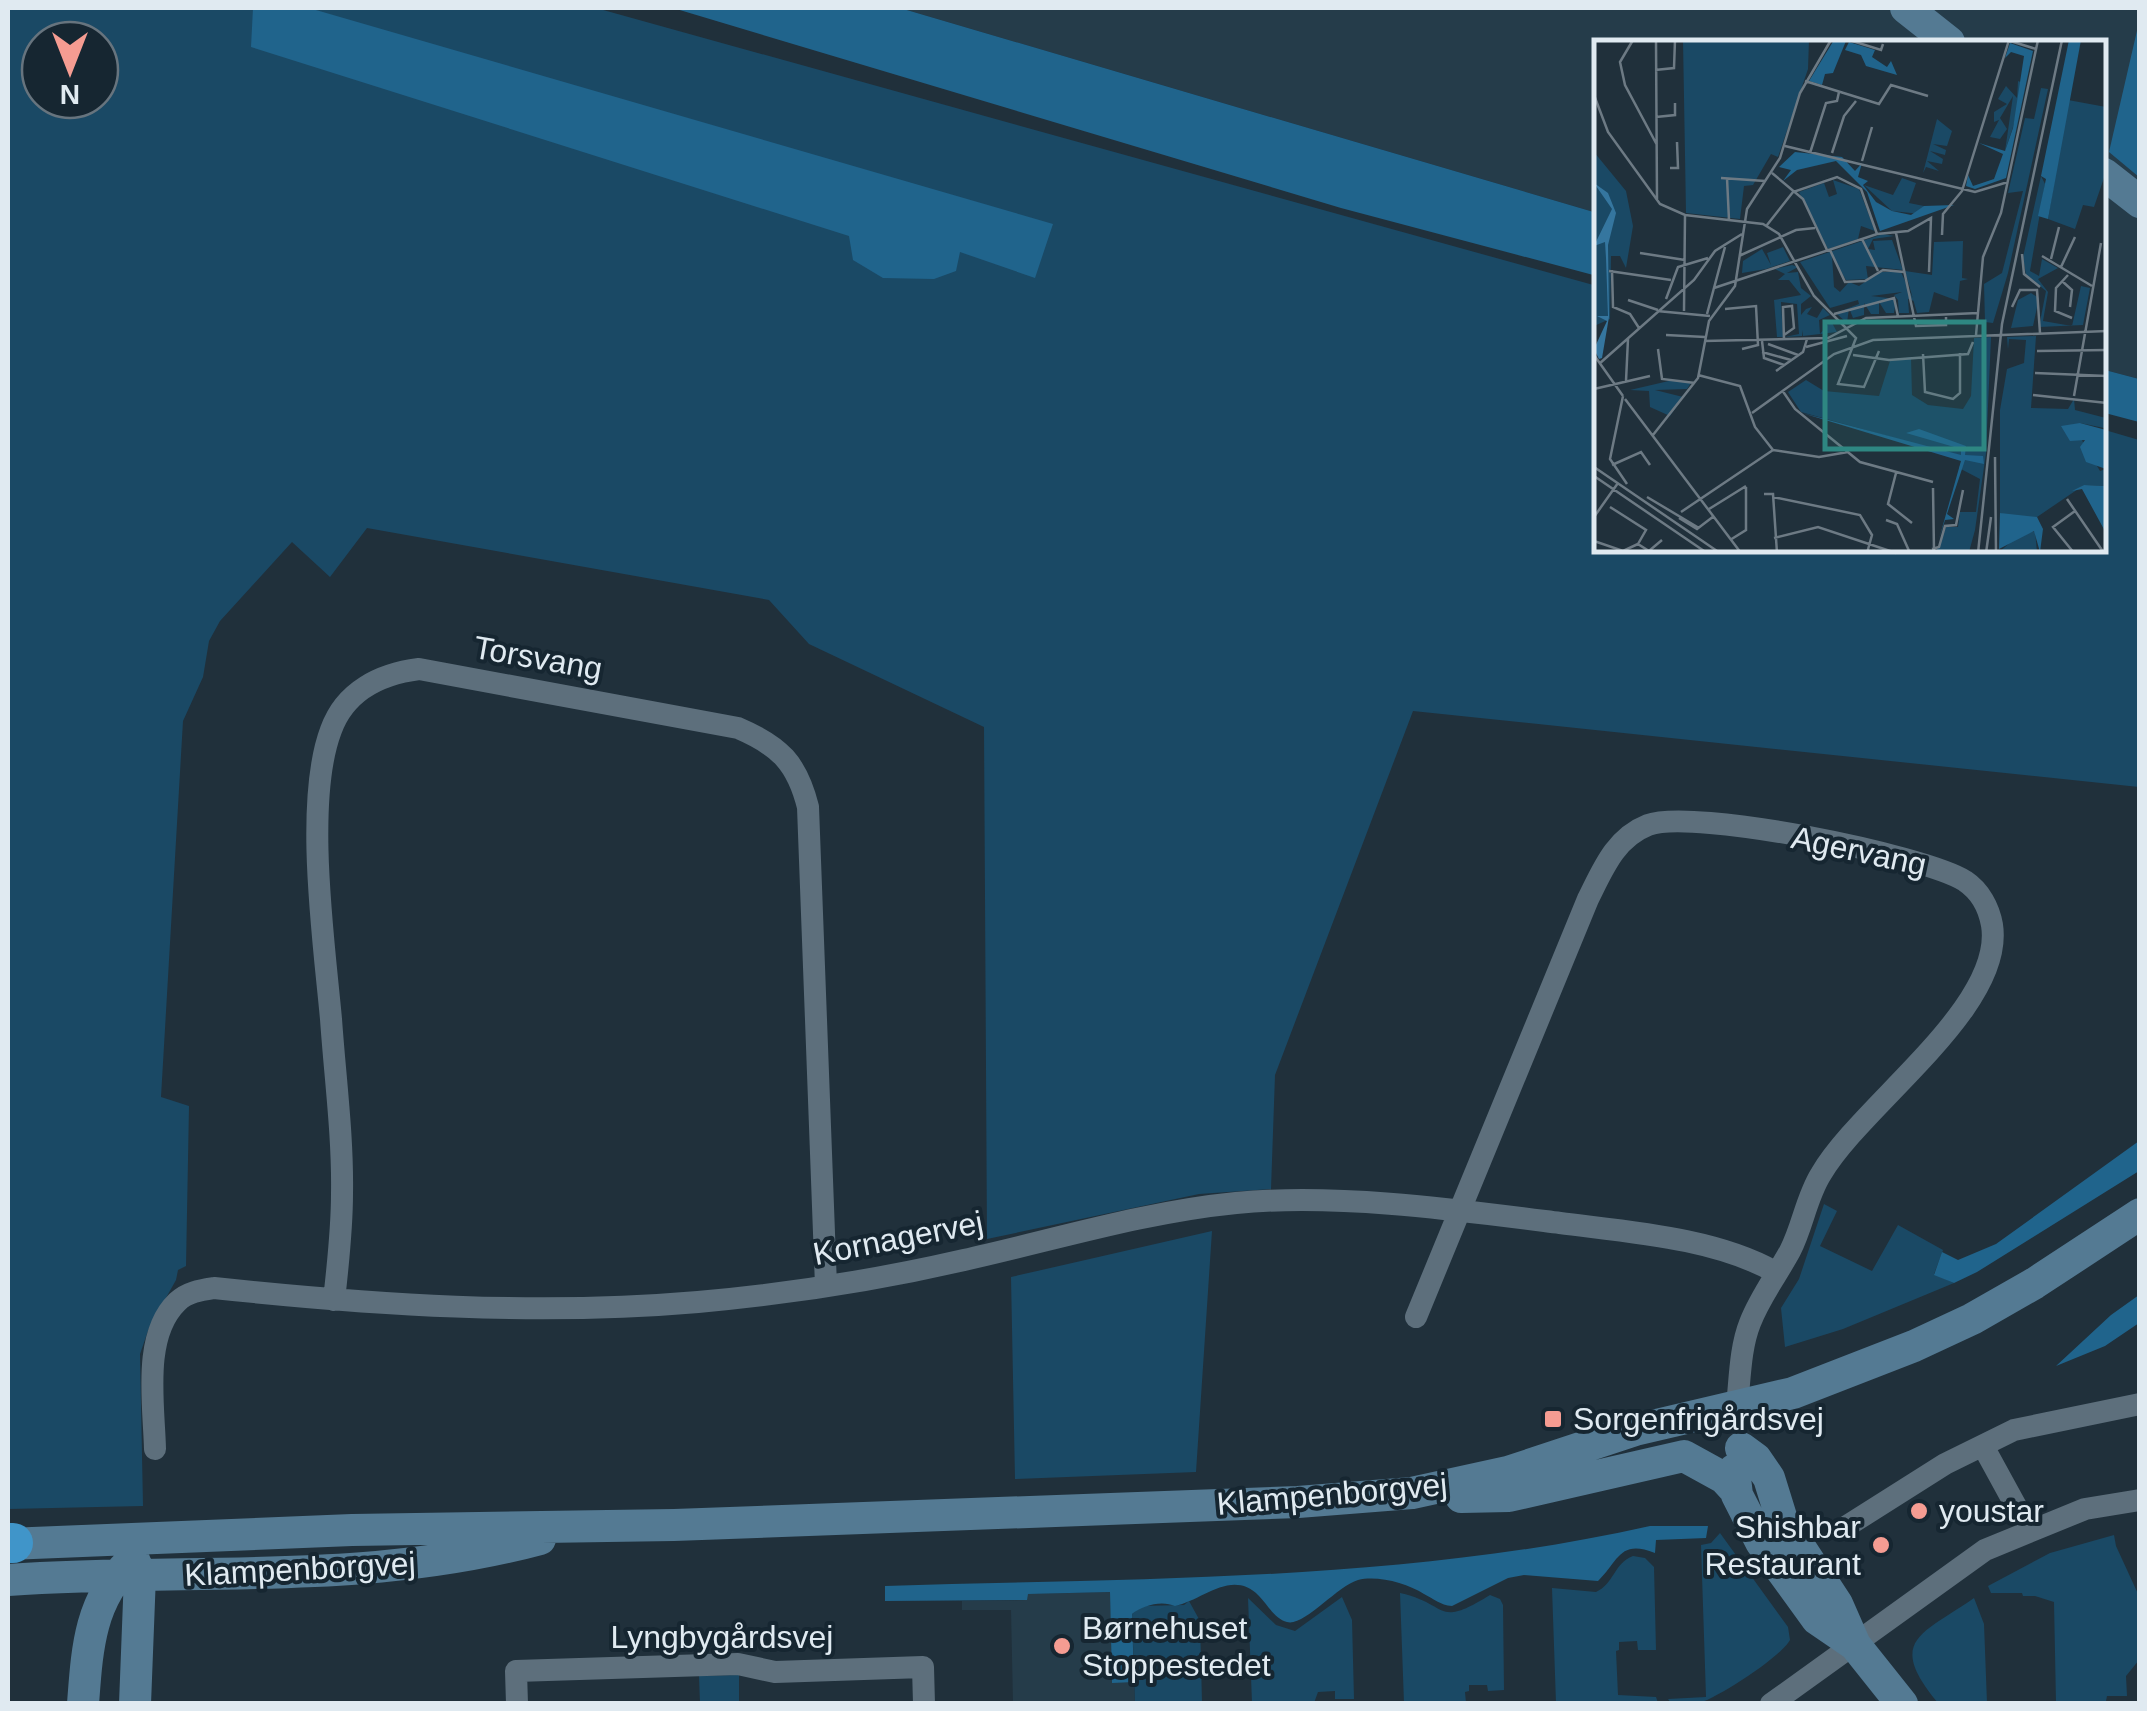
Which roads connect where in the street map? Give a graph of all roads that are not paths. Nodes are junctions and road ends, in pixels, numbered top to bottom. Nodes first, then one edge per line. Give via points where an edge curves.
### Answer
1 (1906, 8) edge
2 (1947, 40) edge
3 (2107, 176) edge
4 (2140, 202) edge
5 (1458, 1210) junction
6 (2140, 1214) edge
7 (1775, 1272) junction
8 (826, 1286) junction
9 (334, 1300) junction
10 (1416, 1318) dead end
11 (2140, 1404) edge
12 (1737, 1406) junction
13 (1983, 1446) junction
14 (1741, 1448) junction
15 (155, 1450) dead end
16 (1735, 1490) junction
17 (1412, 1492) junction
18 (2140, 1500) edge
19 (588, 1526) junction
20 (1847, 1526) dead end
21 (2029, 1530) junction
22 (9, 1552) edge
23 (126, 1561) junction
24 (8, 1590) edge
25 (90, 1626) junction
26 (1856, 1645) junction
27 (88, 1694) edge
28 (135, 1704) edge
29 (517, 1704) edge
30 (924, 1704) edge
31 (1771, 1704) edge
32 (1902, 1704) edge

1 - 2 street
3 - 4 street
5 - 7 street, Kornagervej via 1744,1255
5 - 7 street, Agervang via 1588,899 1609,856 1628,837 1649,824 1683,819 1838,842 1944,870 1983,899 1992,924 1987,972 1936,1044 1822,1171 1791,1250
5 - 8 street, Kornagervej via 1236,1203
5 - 10 street, Agervang
6 - 12 street, Klampenborgvej via 1972,1319 1793,1393
7 - 12 street, Agervang via 1749,1326
8 - 9 street, Kornagervej via 611,1308
8 - 9 street, Torsvang via 808,807 801,777 764,739 738,728 419,670 392,672 365,685 342,707 324,760 321,909 342,1194
9 - 15 street, Kornagervej via 214,1288 176,1302 154,1350
11 - 13 street via 2030,1426
12 - 14 street, Agervang
12 - 17 street, Klampenborgvej via 1635,1430 1508,1472
13 - 20 street
13 - 21 street
14 - 16 street
14 - 26 street via 1769,1478 1782,1520 1838,1604
16 - 17 street via 1684,1456 1509,1496
16 - 26 street via 1803,1603
17 - 19 street, Klampenborgvej via 1298,1502
18 - 21 street via 2085,1509
19 - 23 street, Klampenborgvej via 462,1558 390,1568
19 - 23 street, Klampenborgvej via 160,1536
21 - 26 street via 1974,1558
22 - 23 street, Klampenborgvej
23 - 25 street
23 - 28 street
24 - 25 street via 65,1597
25 - 27 street
26 - 31 street
26 - 32 street
29 - 30 street, Lyngbygårdsvej via 516,1671 738,1664 776,1672 923,1667

